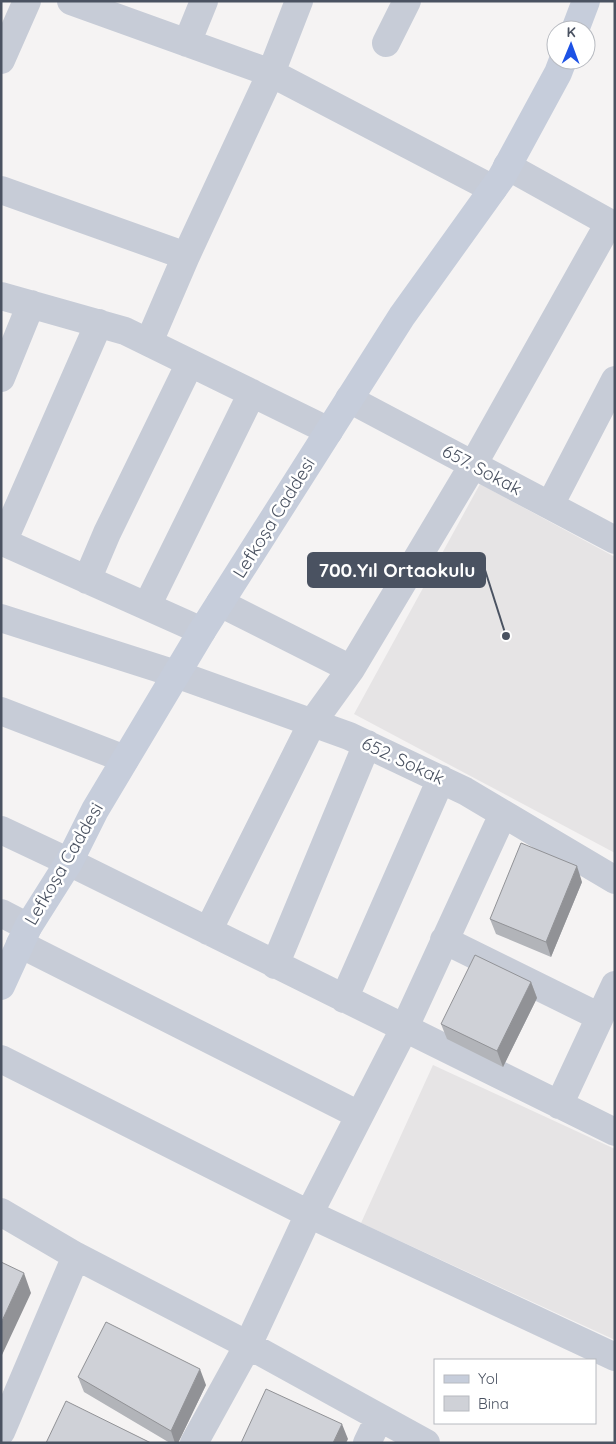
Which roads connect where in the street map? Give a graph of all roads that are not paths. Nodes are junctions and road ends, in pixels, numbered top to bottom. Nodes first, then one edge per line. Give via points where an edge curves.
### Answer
1 (27, 1) edge
2 (71, 1) edge
3 (204, 1) edge
4 (299, 1) edge
5 (407, 1) edge
6 (586, 1) edge
7 (579, 20) edge
8 (187, 43) junction
9 (386, 43) dead end
10 (4, 44) edge
11 (559, 70) edge
12 (271, 73) junction
13 (507, 166) junction
14 (493, 189) junction
15 (1, 190) edge
16 (612, 224) edge
17 (186, 256) junction
18 (1, 296) edge
19 (31, 304) junction
20 (99, 323) junction
21 (149, 342) junction
22 (190, 363) junction
23 (1, 378) edge
24 (615, 380) edge
25 (252, 393) junction
26 (349, 399) junction
27 (329, 431) junction
28 (473, 465) junction
29 (550, 505) junction
30 (615, 540) edge
31 (2, 541) edge
32 (87, 580) junction
33 (220, 604) junction
34 (147, 606) junction
35 (1, 618) edge
36 (202, 631) junction
37 (351, 669) junction
38 (176, 674) junction
39 (1, 712) edge
40 (312, 723) junction
41 (367, 744) junction
42 (125, 759) junction
43 (441, 780) junction
44 (503, 814) junction
45 (1, 830) edge
46 (69, 862) junction
47 (615, 880) edge
48 (1, 913) edge
49 (208, 931) junction
50 (24, 935) junction
51 (444, 940) junction
52 (276, 964) junction
53 (615, 985) edge
54 (1, 986) edge
55 (344, 999) junction
56 (600, 1017) junction
57 (404, 1029) junction
58 (1, 1059) edge
59 (559, 1105) junction
60 (359, 1115) junction
61 (615, 1132) edge
62 (1, 1212) edge
63 (309, 1214) junction
64 (76, 1256) junction
65 (248, 1345) junction
66 (615, 1357) edge
67 (379, 1418) junction
68 (1, 1432) edge
69 (194, 1443) edge
70 (367, 1443) edge
71 (426, 1443) edge

1 - 10 street
2 - 8 street
3 - 8 street
4 - 12 street
5 - 9 street
6 - 7 street
8 - 12 street
11 - 13 street, Lefkoşa Caddesi
12 - 14 street
12 - 17 street
13 - 14 street, Lefkoşa Caddesi
13 - 16 street
14 - 26 street, Lefkoşa Caddesi via 402,316
15 - 17 street
16 - 28 street
17 - 21 street
18 - 19 street
19 - 20 street
19 - 23 street
20 - 21 street
20 - 31 street
21 - 22 street
22 - 25 street
22 - 32 street
24 - 29 street
25 - 27 street
25 - 34 street
26 - 27 street, Lefkoşa Caddesi
26 - 28 street, 657. Sokak
27 - 33 street, Lefkoşa Caddesi
28 - 29 street, 657. Sokak
28 - 37 street
29 - 30 street, 657. Sokak
31 - 32 street
32 - 34 street
33 - 36 street, Lefkoşa Caddesi
33 - 37 street
34 - 36 street
35 - 38 street, 652. Sokak
36 - 38 street, Lefkoşa Caddesi
37 - 40 street
38 - 40 street, 652. Sokak
38 - 42 street, Lefkoşa Caddesi
39 - 42 street
40 - 41 street, 652. Sokak
40 - 49 street
41 - 43 street, 652. Sokak
41 - 52 street
42 - 46 street, Lefkoşa Caddesi
43 - 44 street, 652. Sokak
43 - 55 street
44 - 47 street, 652. Sokak
44 - 51 street
45 - 46 street
46 - 49 street
46 - 50 street, Lefkoşa Caddesi
48 - 50 street
49 - 52 street
50 - 54 street, Lefkoşa Caddesi
50 - 60 street
51 - 56 street
51 - 57 street
52 - 55 street
53 - 56 street
55 - 57 street
56 - 59 street
57 - 59 street
57 - 60 street
58 - 63 street
59 - 61 street
60 - 63 street
62 - 64 street
63 - 65 street
63 - 66 street
64 - 65 street
64 - 68 street
65 - 67 street
65 - 69 street
67 - 70 street
67 - 71 street

